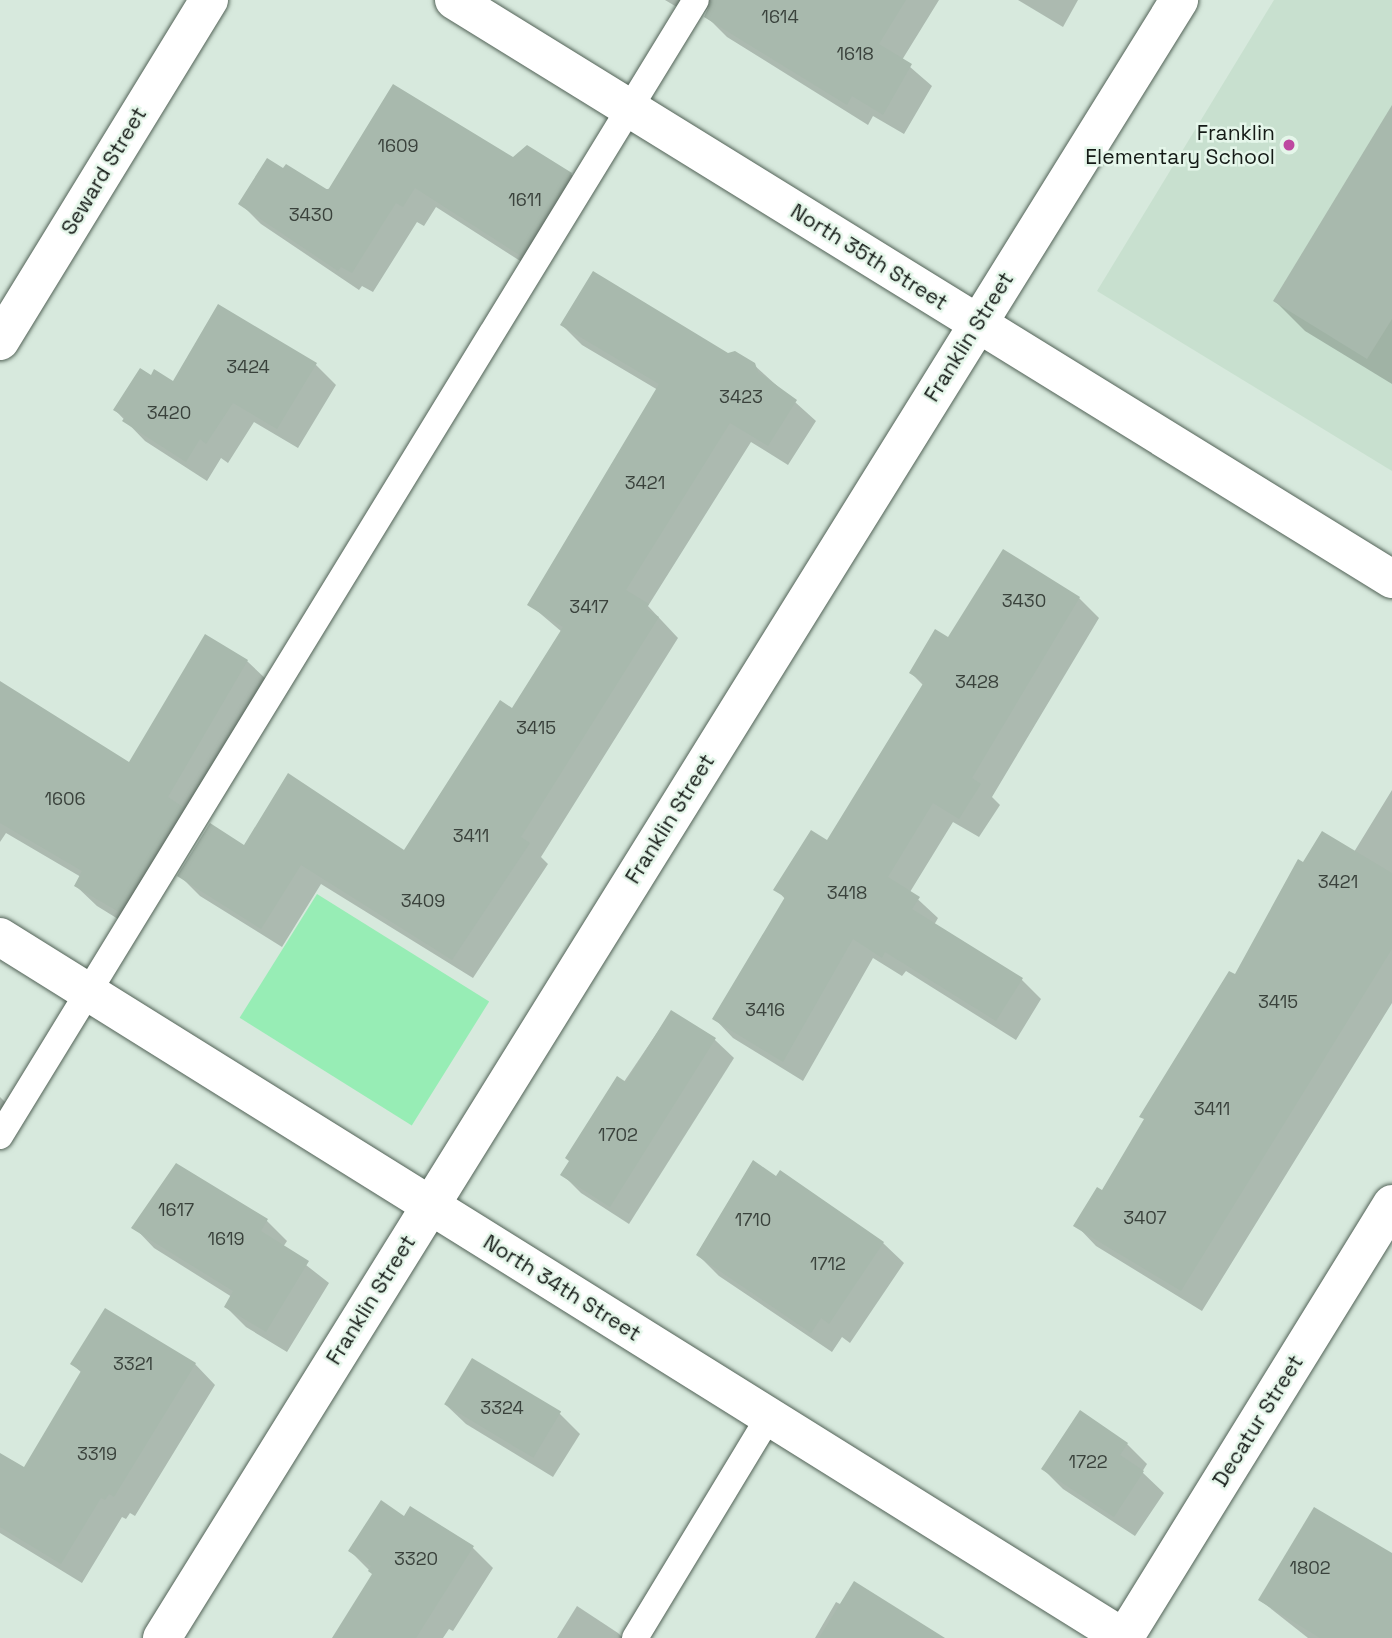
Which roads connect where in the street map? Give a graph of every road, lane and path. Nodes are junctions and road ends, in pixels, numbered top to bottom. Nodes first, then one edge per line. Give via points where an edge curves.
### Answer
1 (209, 0) edge
2 (454, 0) edge
3 (695, 0) edge
4 (1179, 0) edge
5 (629, 108) junction
6 (978, 324) junction
7 (0, 341) edge
8 (1392, 579) edge
9 (0, 937) edge
10 (89, 993) junction
11 (0, 1136) edge
12 (1392, 1204) edge
13 (430, 1205) junction
14 (769, 1417) junction
15 (162, 1638) edge
16 (635, 1638) edge
17 (1124, 1638) edge

1 - 7 street, Seward Street
2 - 5 street, North 35th Street
3 - 5 lane
4 - 6 street, Franklin Street
5 - 6 street, North 35th Street
5 - 10 lane
6 - 8 street, North 35th Street
6 - 13 street, Franklin Street
9 - 10 street, North 34th Street
10 - 11 lane
10 - 13 street, North 34th Street
12 - 17 street, Decatur Street
13 - 14 street, North 34th Street
13 - 15 street, Franklin Street
14 - 16 lane
14 - 17 street, North 34th Street

